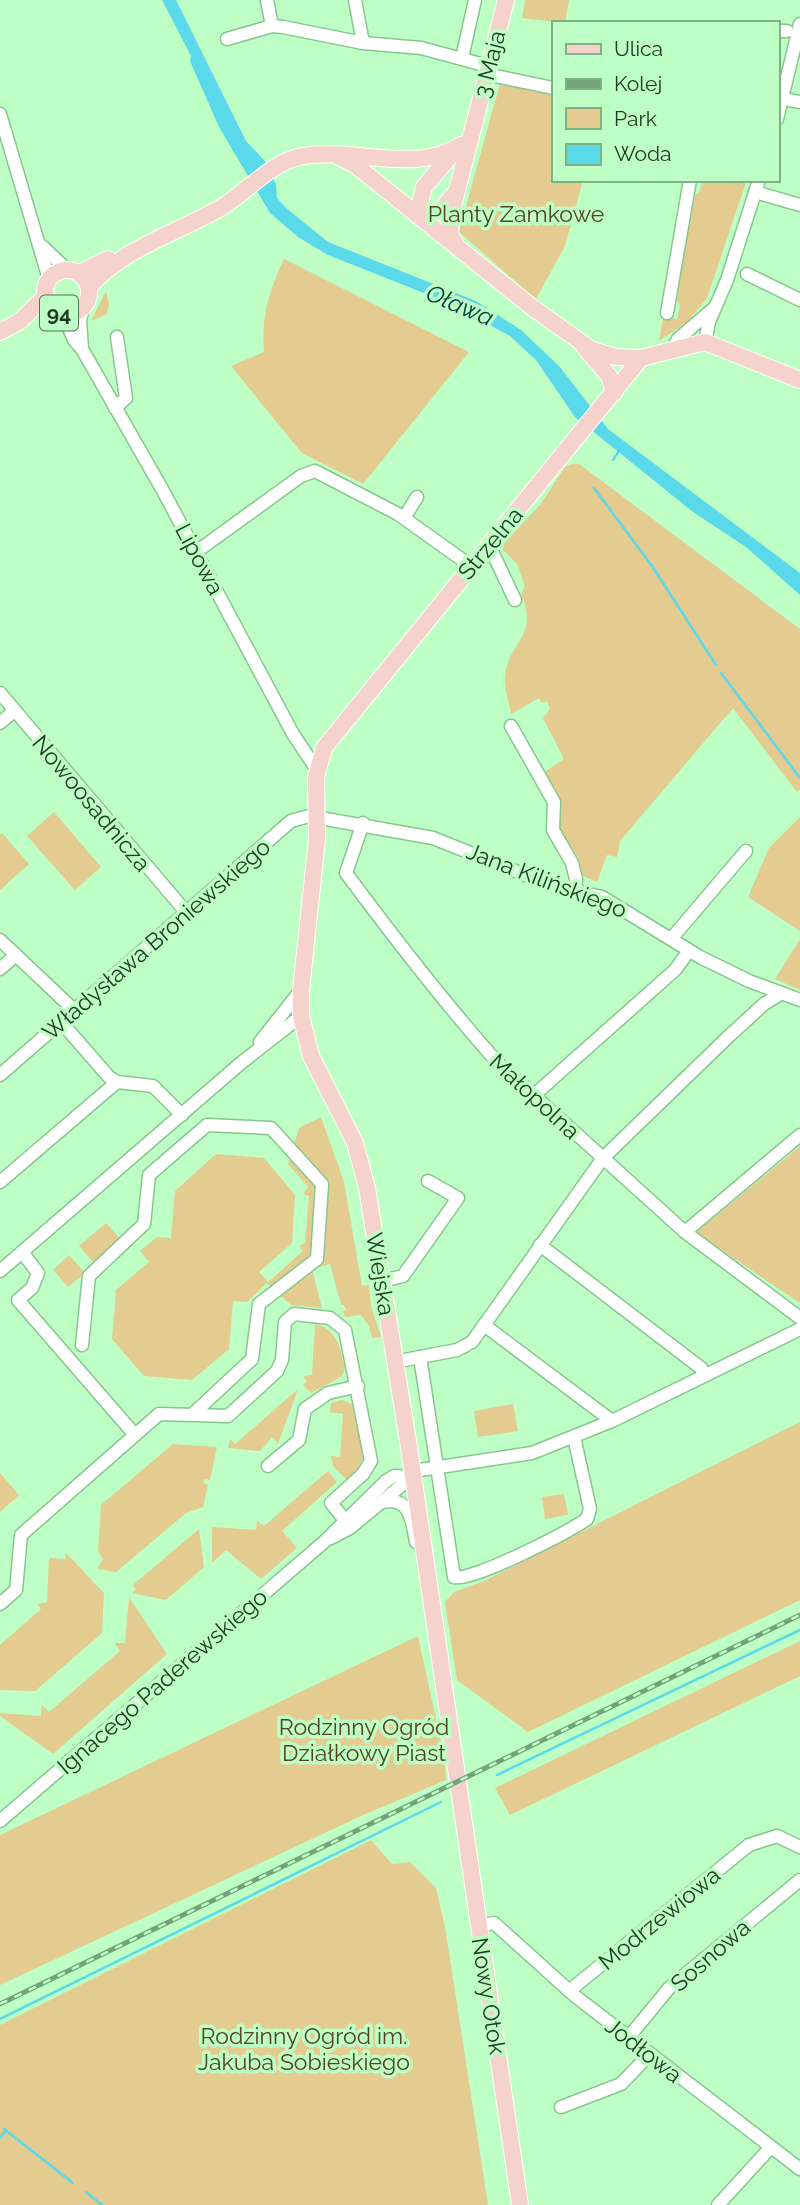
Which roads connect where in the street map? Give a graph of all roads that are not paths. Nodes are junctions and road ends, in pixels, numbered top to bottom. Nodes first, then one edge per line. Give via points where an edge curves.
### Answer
1 (267, 0) edge
2 (355, 0) edge
3 (475, 0) edge
4 (506, 0) edge
5 (800, 23) edge
6 (272, 26) junction
7 (227, 39) dead end
8 (363, 43) junction
9 (462, 58) junction
10 (487, 70) junction
11 (552, 88) edge
12 (780, 98) edge
13 (800, 102) edge
14 (0, 114) edge
15 (474, 129) junction
16 (3, 135) edge
17 (461, 145) junction
18 (337, 156) junction
19 (690, 182) edge
20 (460, 185) junction
21 (757, 186) edge
22 (240, 191) junction
23 (800, 205) edge
24 (417, 215) junction
25 (38, 242) junction
26 (458, 248) junction
27 (73, 271) junction
28 (747, 274) dead end
29 (47, 287) junction
30 (89, 287) junction
31 (800, 300) edge
32 (716, 307) junction
33 (83, 308) junction
34 (59, 312) junction
35 (667, 313) dead end
36 (20, 321) junction
37 (0, 332) edge
38 (117, 337) dead end
39 (705, 342) junction
40 (584, 346) junction
41 (674, 348) junction
42 (82, 349) junction
43 (641, 358) junction
44 (800, 380) edge
45 (612, 395) junction
46 (115, 408) junction
47 (417, 497) dead end
48 (401, 516) junction
49 (489, 545) junction
50 (196, 552) junction
51 (471, 566) junction
52 (515, 600) dead end
53 (0, 693) edge
54 (14, 711) junction
55 (0, 723) edge
56 (510, 726) dead end
57 (317, 771) junction
58 (317, 817) junction
59 (363, 823) junction
60 (746, 851) dead end
61 (575, 891) junction
62 (186, 912) junction
63 (671, 939) junction
64 (0, 940) edge
65 (689, 951) junction
66 (16, 955) junction
67 (0, 969) edge
68 (301, 990) junction
69 (776, 991) junction
70 (800, 1000) edge
71 (74, 1010) junction
72 (301, 1015) junction
73 (281, 1017) junction
74 (61, 1022) junction
75 (280, 1033) junction
76 (306, 1042) junction
77 (241, 1063) junction
78 (0, 1075) edge
79 (117, 1082) junction
80 (533, 1096) junction
81 (182, 1115) junction
82 (800, 1135) edge
83 (603, 1158) junction
84 (428, 1181) dead end
85 (0, 1182) edge
86 (685, 1232) junction
87 (540, 1245) junction
88 (22, 1252) junction
89 (0, 1271) edge
90 (382, 1281) junction
91 (800, 1318) edge
92 (484, 1325) junction
93 (800, 1329) edge
94 (82, 1345) dead end
95 (420, 1357) junction
96 (394, 1362) junction
97 (705, 1376) junction
98 (358, 1386) junction
99 (193, 1414) junction
100 (612, 1421) junction
101 (135, 1435) junction
102 (574, 1437) junction
103 (410, 1453) junction
104 (268, 1466) dead end
105 (436, 1467) junction
106 (394, 1476) junction
107 (413, 1477) junction
108 (383, 1502) junction
109 (344, 1519) junction
110 (324, 1542) junction
111 (426, 1574) junction
112 (0, 1604) edge
113 (457, 1787) joint
114 (0, 1821) edge
115 (800, 1847) edge
116 (800, 1880) edge
117 (486, 1924) junction
118 (569, 1991) junction
119 (628, 2038) junction
120 (649, 2055) junction
121 (561, 2107) dead end
122 (771, 2147) junction
123 (800, 2169) edge
124 (520, 2205) edge
125 (718, 2205) edge

1 - 6 street
2 - 8 street
3 - 9 street
4 - 10 main road, 3 Maja
5 - 12 street
6 - 7 street
6 - 8 street
8 - 9 street via 421,48
9 - 10 street
10 - 11 street
10 - 15 main road, 3 Maja
12 - 13 street
14 - 16 street
15 - 17 main road, 3 Maja
15 - 20 main road, 3 Maja
16 - 25 street
17 - 18 main road via 427,159
17 - 24 main road, 3 Maja via 424,187
18 - 22 main road, 94 via 306,155 288,160
18 - 24 main road via 354,164
19 - 35 street
20 - 24 main road, 3 Maja via 441,210
20 - 26 main road, 3 Maja via 450,228
21 - 23 street
21 - 32 street
22 - 27 main road, 94 via 94,268
22 - 30 main road, 94 via 206,216 121,260
24 - 26 main road
25 - 27 street
25 - 29 street
26 - 40 main road
27 - 29 main road, 94
27 - 30 main road, 94
28 - 31 street
29 - 34 main road, 94
29 - 36 main road, 94
30 - 33 main road, 94
32 - 39 street
32 - 41 street via 678,339
33 - 34 main road, 94
33 - 42 street, Lipowa
34 - 36 main road, 94
34 - 42 street, Lipowa
36 - 37 main road, 94
38 - 46 street via 126,398
39 - 41 main road
39 - 44 main road
40 - 43 main road via 612,356
40 - 45 main road via 609,376
41 - 43 main road
42 - 46 street, Lipowa
43 - 45 main road, Strzelna
45 - 49 main road, Strzelna
46 - 50 street, Lipowa
47 - 48 street
48 - 50 street via 315,471 301,476
48 - 51 street
49 - 51 main road, Strzelna
49 - 52 street
50 - 57 street, Lipowa
51 - 57 main road, Strzelna via 339,727
53 - 54 street, Nowoosadnicza
54 - 55 street
54 - 62 street, Nowoosadnicza
56 - 61 street via 554,802 553,830 572,863
57 - 58 main road, Wiejska
58 - 59 street, Jana Kilińskiego
58 - 62 street, Władysława Broniewskiego via 291,821
58 - 68 main road, Wiejska
59 - 61 street, Jana Kilińskiego via 433,838
59 - 80 street, Małopolna via 346,873 419,972
60 - 63 street
61 - 63 street, Jana Kilińskiego via 610,900
62 - 71 street, Władysława Broniewskiego
63 - 65 street, Jana Kilińskiego
64 - 66 street
65 - 69 street, Jana Kilińskiego
65 - 80 street via 675,970
66 - 67 street
66 - 71 street
68 - 72 main road, Wiejska
68 - 73 street
69 - 70 street, Jana Kilińskiego
69 - 83 street
71 - 74 street, Władysława Broniewskiego
72 - 73 street via 293,1012
72 - 75 street
72 - 76 main road, Wiejska
73 - 77 street
74 - 78 street, Władysława Broniewskiego
74 - 79 street
75 - 76 street via 291,1033
75 - 77 street
76 - 90 main road, Wiejska via 358,1151
77 - 81 street
79 - 81 street via 153,1086
79 - 85 street
80 - 83 street, Małopolna
81 - 88 street
82 - 86 street
83 - 86 street, Małopolna
83 - 87 street
84 - 90 street via 457,1198 403,1276
86 - 91 street, Małopolna
87 - 92 street
87 - 97 street via 692,1361
88 - 89 street
88 - 101 street via 38,1273 32,1288 18,1300
90 - 96 main road, Wiejska
92 - 95 street via 462,1348
92 - 100 street
93 - 97 street
94 - 99 street via 89,1276 144,1224 149,1175 207,1125 271,1128 322,1184 317,1259 259,1304 252,1359
95 - 96 street
95 - 105 street
96 - 103 main road, Wiejska
97 - 100 street
98 - 99 street via 345,1331 331,1311 294,1314 285,1322 277,1371 228,1416
98 - 104 street via 328,1393 305,1409 299,1440
98 - 109 street via 371,1461 363,1475 331,1503
99 - 101 street via 159,1414
100 - 102 street
101 - 112 street via 21,1535 16,1590
102 - 105 street via 533,1453
102 - 105 street via 590,1509 587,1519 461,1578 452,1574
103 - 106 street
103 - 107 main road, Wiejska
105 - 107 street
106 - 107 street
106 - 109 street
107 - 108 street
107 - 111 main road, Wiejska
108 - 110 street
108 - 111 street via 396,1500 410,1512
109 - 110 street
110 - 114 street, Ignacego Paderewskiego
111 - 113 main road, Wiejska
113 - 117 main road, Nowy Otok
115 - 118 street, Modrzewiowa via 777,1836 749,1845
116 - 119 street, Sosnowa via 670,1987
117 - 118 street, Jodłowa
117 - 124 main road, Nowy Otok
118 - 119 street, Jodłowa
119 - 120 street, Jodłowa
120 - 121 street via 621,2084
120 - 122 street, Jodłowa
122 - 123 street, Jodłowa
122 - 125 street

